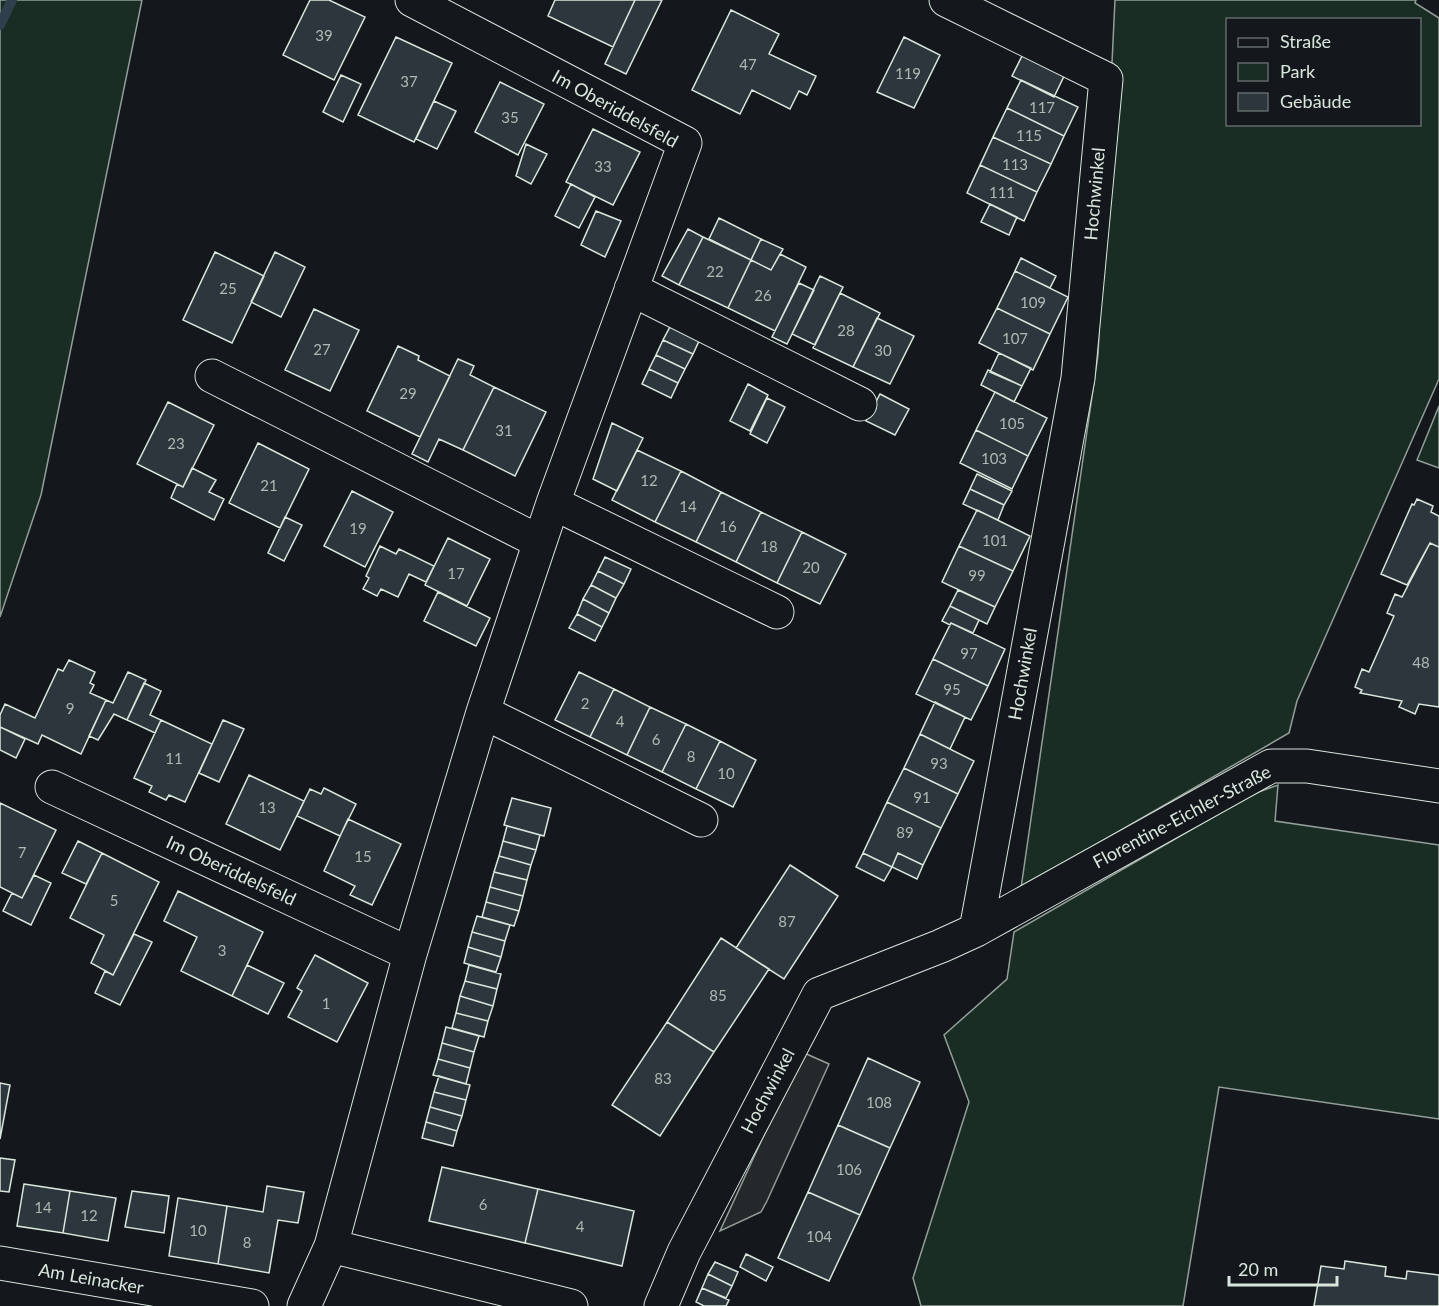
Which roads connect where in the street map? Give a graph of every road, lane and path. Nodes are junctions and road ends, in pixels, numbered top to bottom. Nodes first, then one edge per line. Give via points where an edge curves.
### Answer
1 (412, 0) edge
2 (946, 0) edge
3 (631, 289) junction
4 (212, 376) dead end
5 (860, 404) dead end
6 (554, 503) junction
7 (540, 542) junction
8 (777, 612) dead end
9 (483, 712) junction
10 (1439, 786) edge
11 (52, 787) dead end
12 (701, 820) dead end
13 (976, 930) junction
14 (410, 954) junction
15 (331, 1246) junction
16 (0, 1263) edge
17 (252, 1306) edge
18 (304, 1306) edge
19 (571, 1306) edge
20 (661, 1306) edge

1 - 3 street, Im Oberiddelsfeld via 685,144
2 - 13 street, Hochwinkel via 1106,79 1078,378
3 - 5 street
3 - 6 street, Im Oberiddelsfeld
4 - 7 street
6 - 7 street, Im Oberiddelsfeld
6 - 8 street
7 - 9 street, Im Oberiddelsfeld
9 - 12 street
9 - 14 street, Im Oberiddelsfeld
10 - 13 street, Florentine-Eichler-Straße via 1307,766 1271,766
11 - 14 street, Im Oberiddelsfeld
13 - 20 street, Hochwinkel via 819,994 684,1252
14 - 15 street, Im Oberiddelsfeld
15 - 18 street, Im Oberiddelsfeld
15 - 19 street
16 - 17 street, Am Leinacker

